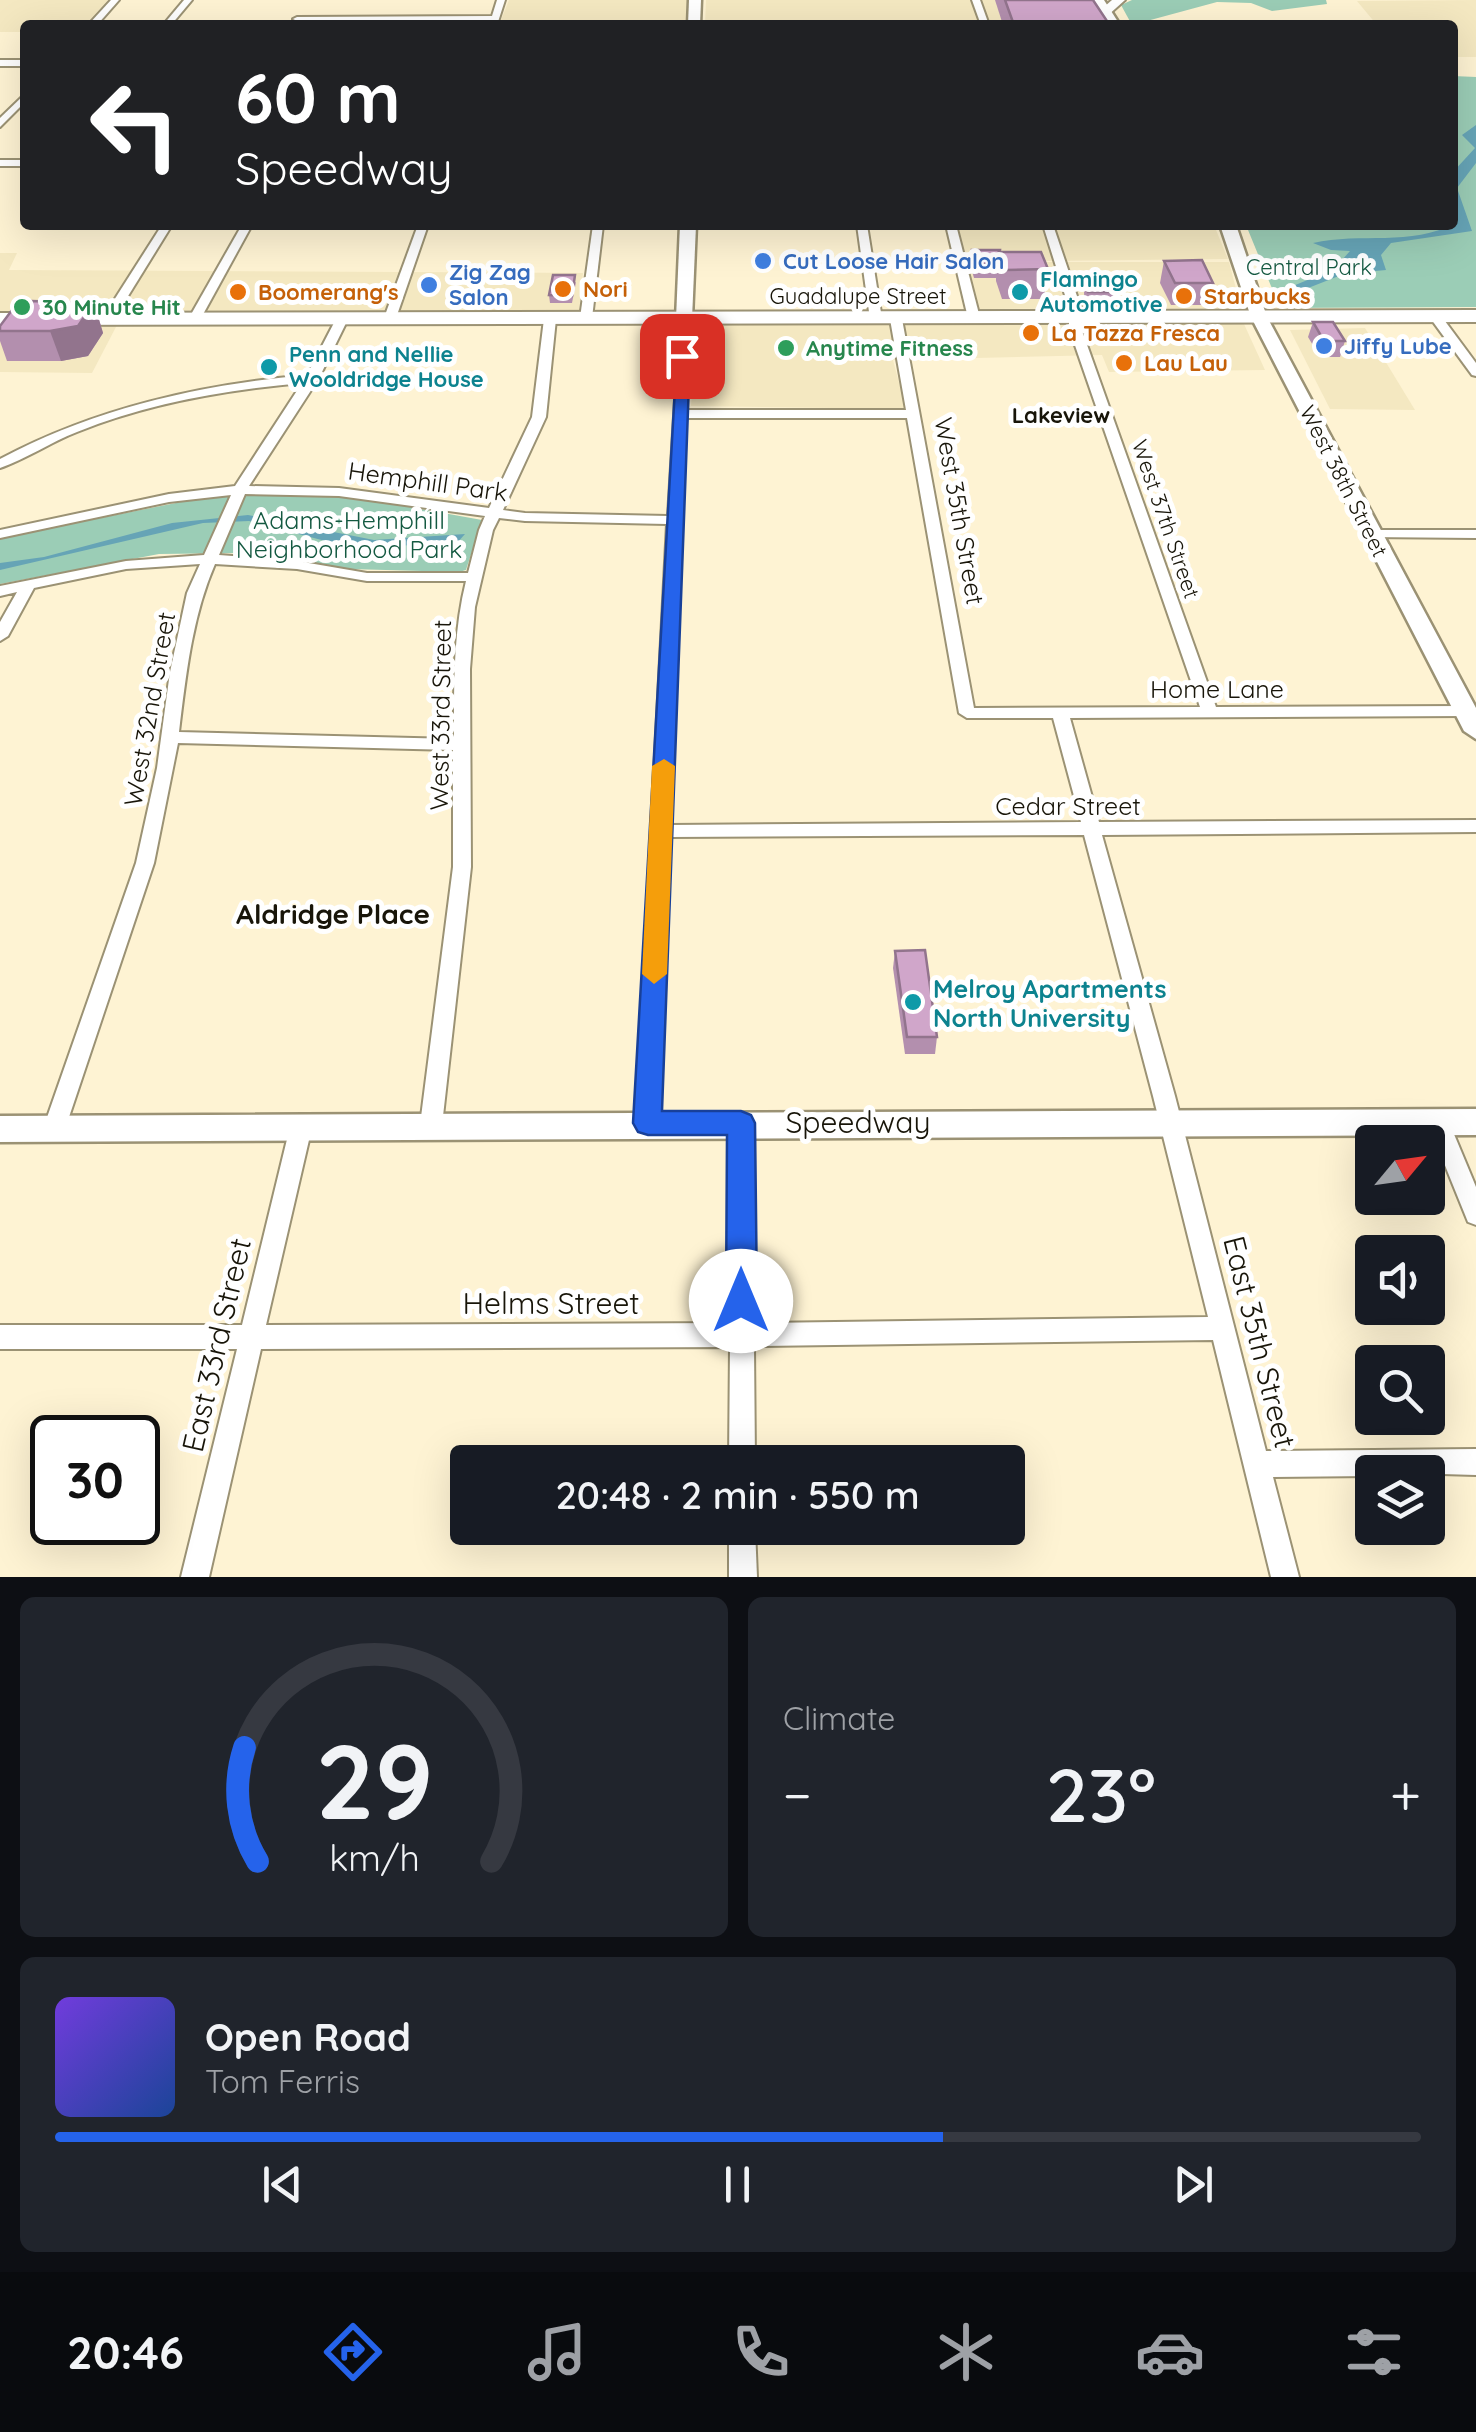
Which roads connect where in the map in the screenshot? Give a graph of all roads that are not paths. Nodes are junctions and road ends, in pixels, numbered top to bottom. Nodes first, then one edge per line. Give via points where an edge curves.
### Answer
1 (115, 0) edge
2 (188, 0) edge
3 (1078, 0) edge
4 (1098, 0) edge
5 (1119, 0) edge
6 (306, 4) dead end
7 (1110, 19) edge
8 (97, 20) edge
9 (170, 20) edge
10 (297, 20) edge
11 (20, 103) edge
12 (0, 124) edge
13 (164, 230) edge
14 (243, 230) edge
15 (421, 230) edge
16 (597, 230) edge
17 (688, 230) edge
18 (863, 230) edge
19 (952, 230) edge
20 (1050, 230) edge
21 (1230, 230) edge
22 (1436, 316) junction
23 (1476, 316) edge
24 (1076, 317) junction
25 (1259, 317) junction
26 (0, 318) edge
27 (195, 318) junction
28 (390, 318) junction
29 (550, 318) junction
30 (586, 318) junction
31 (684, 318) junction
32 (974, 318) junction
33 (108, 319) junction
34 (342, 319) junction
35 (886, 319) junction
36 (1476, 372) edge
37 (312, 378) junction
38 (680, 414) junction
39 (914, 414) junction
40 (0, 464) edge
41 (240, 490) junction
42 (492, 514) junction
43 (674, 520) junction
44 (0, 534) edge
45 (1370, 534) junction
46 (1476, 534) edge
47 (208, 559) junction
48 (473, 578) junction
49 (28, 586) junction
50 (0, 590) edge
51 (0, 636) edge
52 (1210, 712) junction
53 (968, 713) joint
54 (1060, 713) junction
55 (1471, 721) edge
56 (170, 737) junction
57 (462, 745) junction
58 (1476, 826) edge
59 (1092, 831) junction
60 (661, 832) junction
61 (1438, 1121) junction
62 (1476, 1122) edge
63 (648, 1123) junction
64 (741, 1123) junction
65 (1171, 1123) junction
66 (431, 1125) junction
67 (301, 1127) junction
68 (0, 1129) edge
69 (54, 1129) junction
70 (1476, 1215) edge
71 (1223, 1328) junction
72 (741, 1334) junction
73 (252, 1336) junction
74 (0, 1337) edge
75 (742, 1445) edge
76 (1476, 1462) edge
77 (1257, 1464) junction
78 (742, 1545) edge
79 (195, 1577) edge
80 (743, 1577) edge
81 (1284, 1577) edge

1 - 8 street
2 - 9 street
3 - 7 main road
4 - 7 street
5 - 7 main road
6 - 10 street
11 - 12 street
13 - 33 street
14 - 27 street
15 - 28 street
16 - 30 street
17 - 31 street
18 - 35 street, West 35th Street
19 - 32 street
20 - 24 street, West 37th Street
21 - 25 street, West 38th Street
22 - 23 main road, Guadalupe Street
22 - 25 main road, Guadalupe Street
22 - 36 street
24 - 25 main road, Guadalupe Street
24 - 32 main road, Guadalupe Street
24 - 52 street, West 37th Street
25 - 45 street, West 38th Street
26 - 33 main road, Guadalupe Street
27 - 33 main road, Guadalupe Street
27 - 34 main road, Guadalupe Street
28 - 29 main road, Guadalupe Street
28 - 34 main road, Guadalupe Street
29 - 30 main road, Guadalupe Street
29 - 42 street, West 33rd Street via 539,417
30 - 31 main road, Guadalupe Street
31 - 35 main road, Guadalupe Street
31 - 38 street
32 - 35 main road, Guadalupe Street
34 - 37 street, West 32nd Street
35 - 39 street, West 35th Street
37 - 40 street via 210,390 132,409
37 - 41 street, West 32nd Street
38 - 39 street
38 - 43 street
39 - 53 street, West 35th Street
41 - 42 street, Hemphill Park via 339,492
41 - 44 street, Hemphill Park
41 - 47 street, West 32nd Street
42 - 43 street, Hemphill Park
42 - 48 street, West 33rd Street
43 - 60 street
45 - 46 street
45 - 55 street, West 38th Street
47 - 48 street via 367,577
47 - 49 street via 126,565
47 - 56 street, West 32nd Street via 186,627
48 - 57 street, West 33rd Street via 464,633
49 - 50 street
49 - 51 street
52 - 54 street, Home Lane
52 - 55 street, Home Lane
53 - 54 street, Home Lane
54 - 59 street
56 - 57 street
56 - 69 street, West 32nd Street via 145,863
57 - 66 street, West 33rd Street via 462,867
58 - 59 street, Cedar Street
59 - 60 street, Cedar Street
59 - 65 street
60 - 63 street
61 - 62 street, Speedway
61 - 65 street, Speedway
61 - 70 street
63 - 64 street, Speedway
63 - 66 street, Speedway
64 - 65 street, Speedway
64 - 72 street
65 - 71 street, East 35th Street
66 - 67 street, Speedway
67 - 69 street, Speedway
67 - 73 street, East 33rd Street
68 - 69 street, Speedway
71 - 72 street, Helms Street
71 - 77 street, East 35th Street
72 - 73 street, Helms Street
72 - 75 street
73 - 74 street, Helms Street
73 - 79 street, East 33rd Street
76 - 77 street
77 - 81 street, East 35th Street
78 - 80 street

